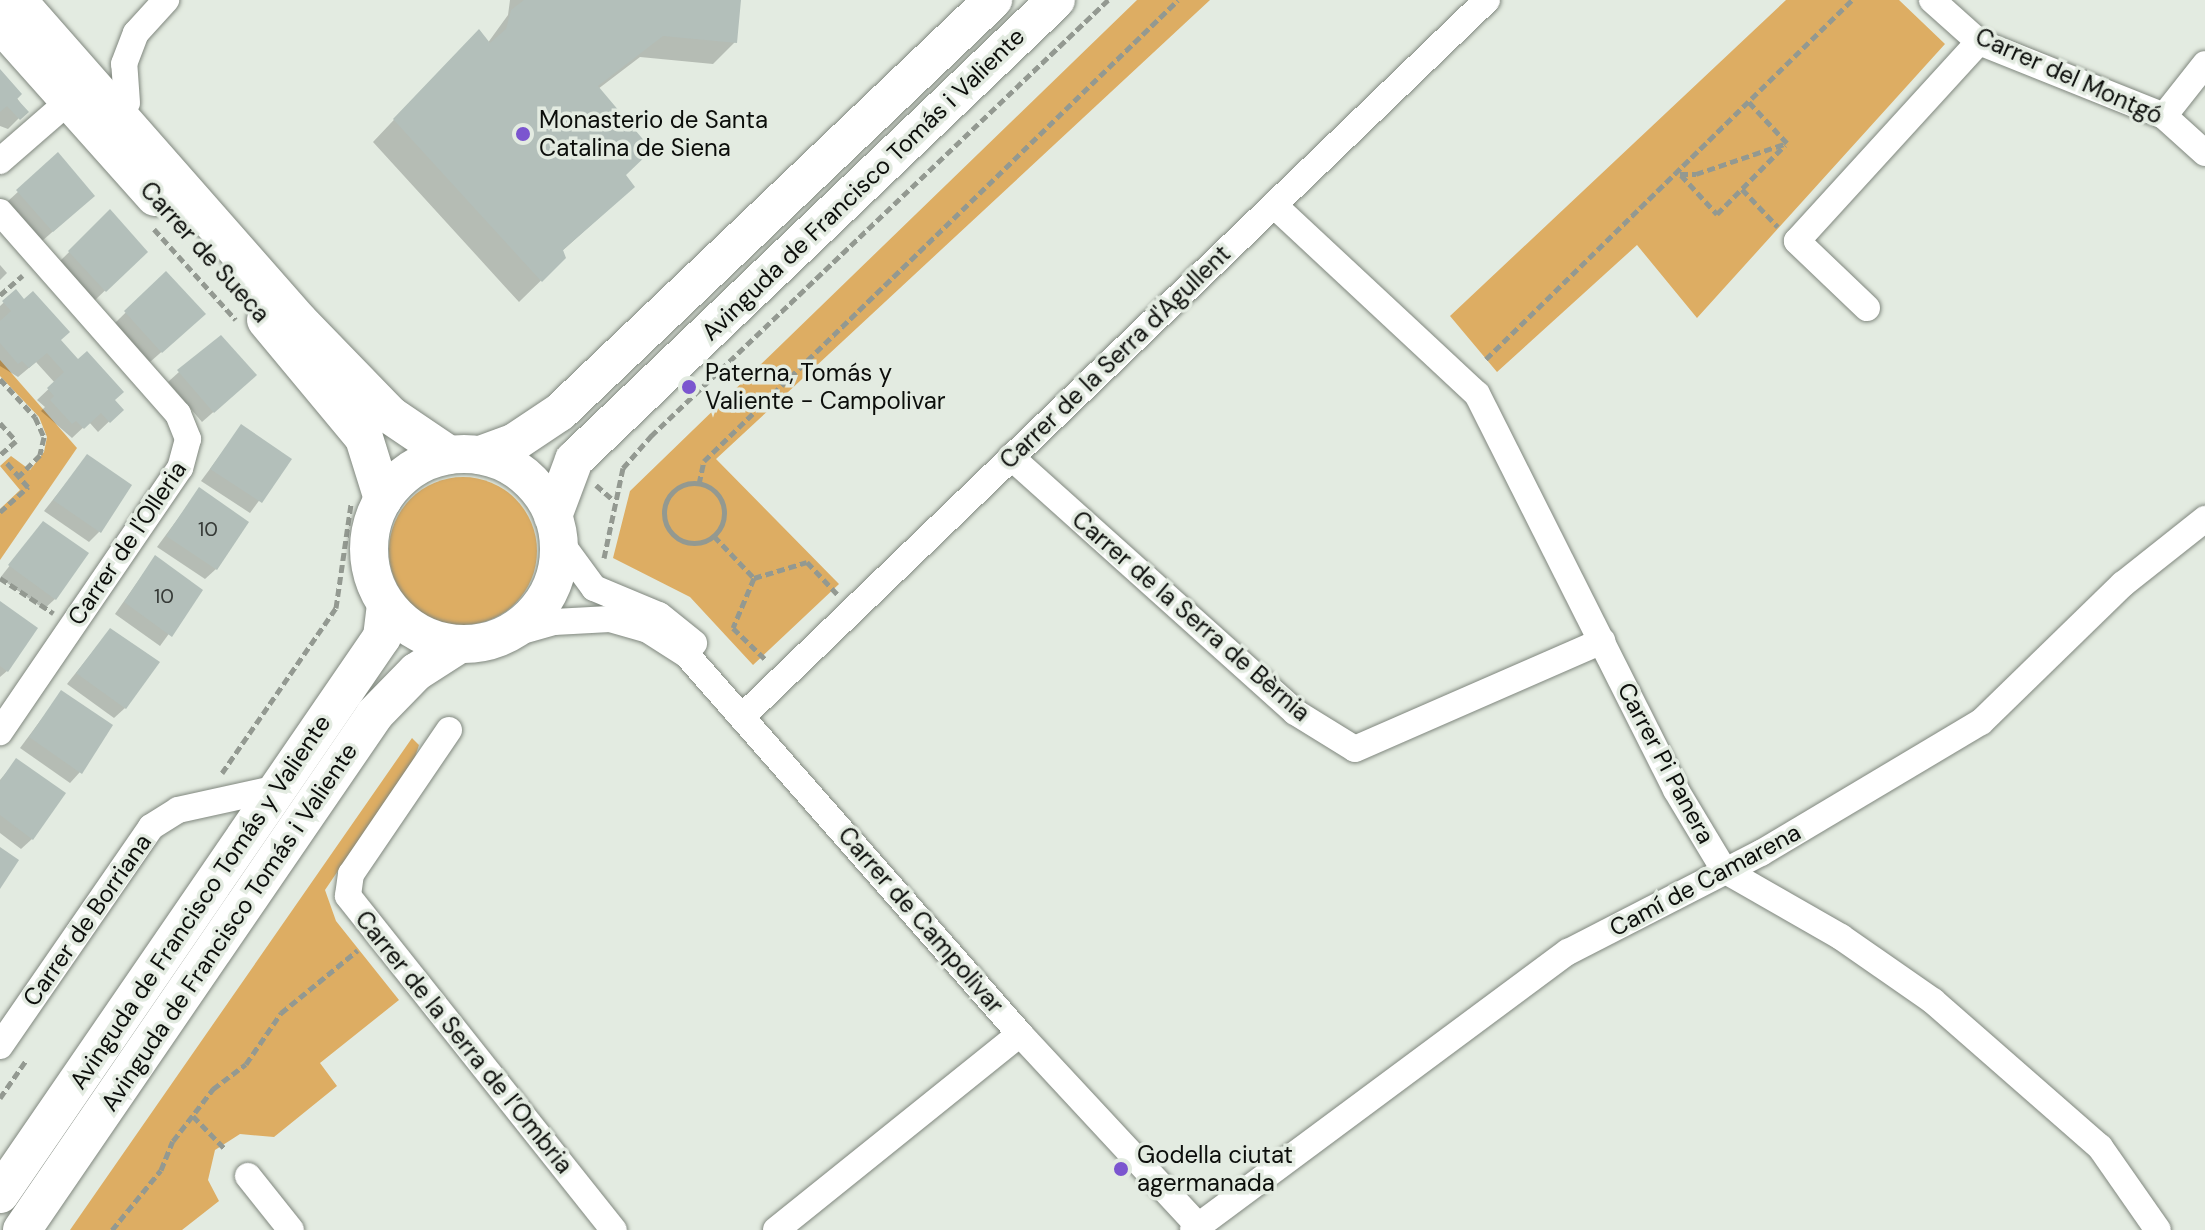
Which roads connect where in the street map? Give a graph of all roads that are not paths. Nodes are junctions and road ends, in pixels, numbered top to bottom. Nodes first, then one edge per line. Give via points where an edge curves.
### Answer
1 (17, 0) edge
2 (36, 0) edge
3 (166, 0) edge
4 (1056, 0) edge
5 (1487, 0) edge
6 (1932, 0) edge
7 (982, 8) edge
8 (0, 23) edge
9 (1979, 42) junction
10 (2205, 64) edge
11 (69, 101) junction
12 (127, 103) junction
13 (2164, 116) junction
14 (2205, 153) edge
15 (0, 161) edge
16 (1274, 205) junction
17 (0, 212) edge
18 (1867, 308) dead end
19 (370, 392) junction
20 (465, 455) junction
21 (1011, 457) junction
22 (368, 495) junction
23 (2205, 519) edge
24 (556, 528) junction
25 (386, 605) junction
26 (501, 637) junction
27 (1602, 641) junction
28 (458, 645) junction
29 (710, 679) junction
30 (744, 715) junction
31 (449, 730) dead end
32 (0, 732) edge
33 (278, 788) junction
34 (1724, 870) junction
35 (1020, 1034) junction
36 (0, 1046) edge
37 (248, 1176) dead end
38 (0, 1194) edge
39 (1198, 1229) edge
40 (22, 1230) edge
41 (291, 1230) edge
42 (614, 1230) edge
43 (776, 1230) edge
44 (2158, 1230) edge

1 - 19 main road, Carrer de Sueca via 299,321
2 - 12 street, Carrer de Sueca
3 - 12 street via 136,33 124,64
4 - 24 main road, Avinguda de Francisco Tomás i Valiente via 574,460
5 - 16 street, Carrer de la Serra d'Agullent
6 - 9 street, Carrer del Montgó
7 - 20 main road, Avinguda de Francisco Tomás i Valiente via 560,412 515,442
8 - 11 main road, Carrer de Sueca
9 - 13 street, Carrer del Montgó
9 - 18 street via 1797,241
10 - 13 street
11 - 15 street
11 - 22 main road, Carrer de Sueca via 286,342 364,438
12 - 19 street, Carrer de Sueca via 369,378
13 - 14 street, Carrer del Montgó
16 - 21 street, Carrer de la Serra d'Agullent
16 - 27 street, Carrer Pi Panera via 1477,394
17 - 32 street, Carrer de l'Olleria via 178,414 188,439 180,468
19 - 20 main road, Carrer de Sueca via 390,415
20 - 22 main road via 412,471
20 - 24 main road via 511,466 536,487
21 - 27 street, Carrer de la Serra de Bèrnia via 1295,712 1355,749
21 - 30 street, Carrer de la Serra d'Agullent
22 - 25 main road via 369,555
23 - 34 street, Camí de Camarena via 2123,584 1981,722
24 - 26 main road via 557,570 546,598 527,621
24 - 29 street, Carrer de Campolivar via 594,588 679,627 694,643
25 - 28 main road via 408,627
25 - 33 main road, Avinguda de Francisco Tomás y Valiente via 382,637
26 - 28 main road
26 - 29 street, Carrer de Campolivar via 554,622 610,619 670,641
27 - 34 street, Carrer Pi Panera via 1676,790
28 - 40 main road, Avinguda de Francisco Tomás i Valiente via 416,672 375,714
29 - 30 street, Carrer de Campolivar
30 - 35 street, Carrer de Campolivar
31 - 42 street, Carrer de la Serra de l’Ombria via 351,874 348,896
33 - 36 street, Carrer de Borriana via 164,816 151,827
33 - 38 main road, Avinguda de Francisco Tomás y Valiente
34 - 39 street, Camí de Camarena via 1568,952
34 - 44 street, Carrer Pi Panera via 1841,937 1933,1001 2100,1147
35 - 39 street, Carrer de Campolivar
35 - 43 street
37 - 41 street

